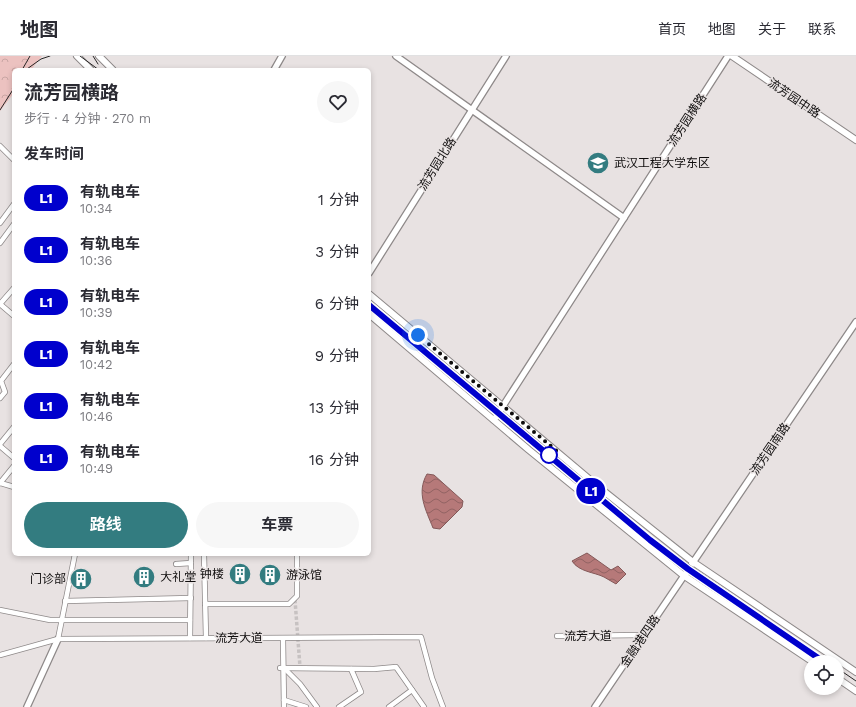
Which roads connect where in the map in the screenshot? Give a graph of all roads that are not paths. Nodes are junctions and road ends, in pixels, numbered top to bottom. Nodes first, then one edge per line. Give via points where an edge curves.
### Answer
1 (77, 56) edge
2 (99, 56) edge
3 (282, 56) edge
4 (396, 56) edge
5 (506, 56) edge
6 (728, 56) edge
7 (732, 56) edge
8 (88, 68) edge
9 (111, 68) edge
10 (275, 68) edge
11 (472, 109) junction
12 (856, 140) edge
13 (0, 146) edge
14 (12, 158) edge
15 (12, 207) edge
16 (624, 218) junction
17 (0, 222) edge
18 (12, 227) edge
19 (0, 243) edge
20 (371, 270) edge
21 (12, 290) edge
22 (371, 296) edge
23 (0, 304) edge
24 (12, 314) edge
25 (371, 316) edge
26 (856, 322) edge
27 (12, 367) edge
28 (0, 398) edge
29 (503, 406) junction
30 (494, 420) junction
31 (12, 430) edge
32 (0, 445) edge
33 (12, 456) edge
34 (12, 468) edge
35 (0, 483) edge
36 (12, 486) edge
37 (75, 556) edge
38 (191, 556) edge
39 (204, 556) edge
40 (297, 556) edge
41 (693, 562) junction
42 (191, 563) junction
43 (176, 564) dead end
44 (684, 575) junction
45 (191, 598) junction
46 (65, 601) junction
47 (205, 604) junction
48 (0, 610) edge
49 (61, 620) junction
50 (190, 620) junction
51 (644, 635) junction
52 (557, 636) dead end
53 (190, 638) junction
54 (206, 638) junction
55 (283, 639) junction
56 (58, 640) junction
57 (0, 656) edge
58 (804, 656) edge
59 (282, 668) junction
60 (351, 669) junction
61 (856, 672) edge
62 (844, 683) edge
63 (412, 690) junction
64 (856, 691) edge
65 (284, 700) junction
66 (27, 707) edge
67 (284, 707) edge
68 (306, 707) edge
69 (317, 707) edge
70 (339, 707) edge
71 (389, 707) edge
72 (424, 707) edge
73 (443, 707) edge
74 (596, 707) edge

1 - 8 main road
2 - 9 main road
3 - 10 street
4 - 11 street
5 - 11 street, 流芳园北路
6 - 16 street, 流芳园横路
7 - 12 main road, 流芳园中路
11 - 16 street
11 - 20 street, 流芳园北路
13 - 14 street
15 - 17 street
16 - 29 street, 流芳园横路
18 - 19 street
21 - 23 street
22 - 29 main road
23 - 24 street
25 - 30 main road
26 - 41 street, 流芳园南路
27 - 28 street via 1,381 5,392
29 - 30 street, 流芳园横路
29 - 41 main road
30 - 44 main road
31 - 32 street
32 - 33 street
34 - 35 street
35 - 36 street
37 - 46 street
38 - 42 street
39 - 47 street
40 - 47 street via 297,596 293,602
41 - 44 street, 流芳园南路
41 - 61 main road
42 - 43 street
42 - 45 street
44 - 51 street, 金融港四路
44 - 58 main road
45 - 46 street
45 - 50 street
46 - 49 street
47 - 54 street
48 - 49 street
49 - 50 street
49 - 56 street
50 - 53 street
51 - 52 street, 流芳大道
51 - 74 street, 金融港四路
53 - 54 street, 流芳大道
53 - 56 street, 流芳大道
54 - 55 street, 流芳大道
55 - 59 street
55 - 73 street, 流芳大道 via 421,637
56 - 57 street, 流芳大道
56 - 66 street
59 - 60 street
59 - 65 street
59 - 69 street via 300,684
60 - 63 street via 396,667
60 - 70 street via 362,692
62 - 64 main road
63 - 71 street
63 - 72 street
65 - 67 street
65 - 68 street

